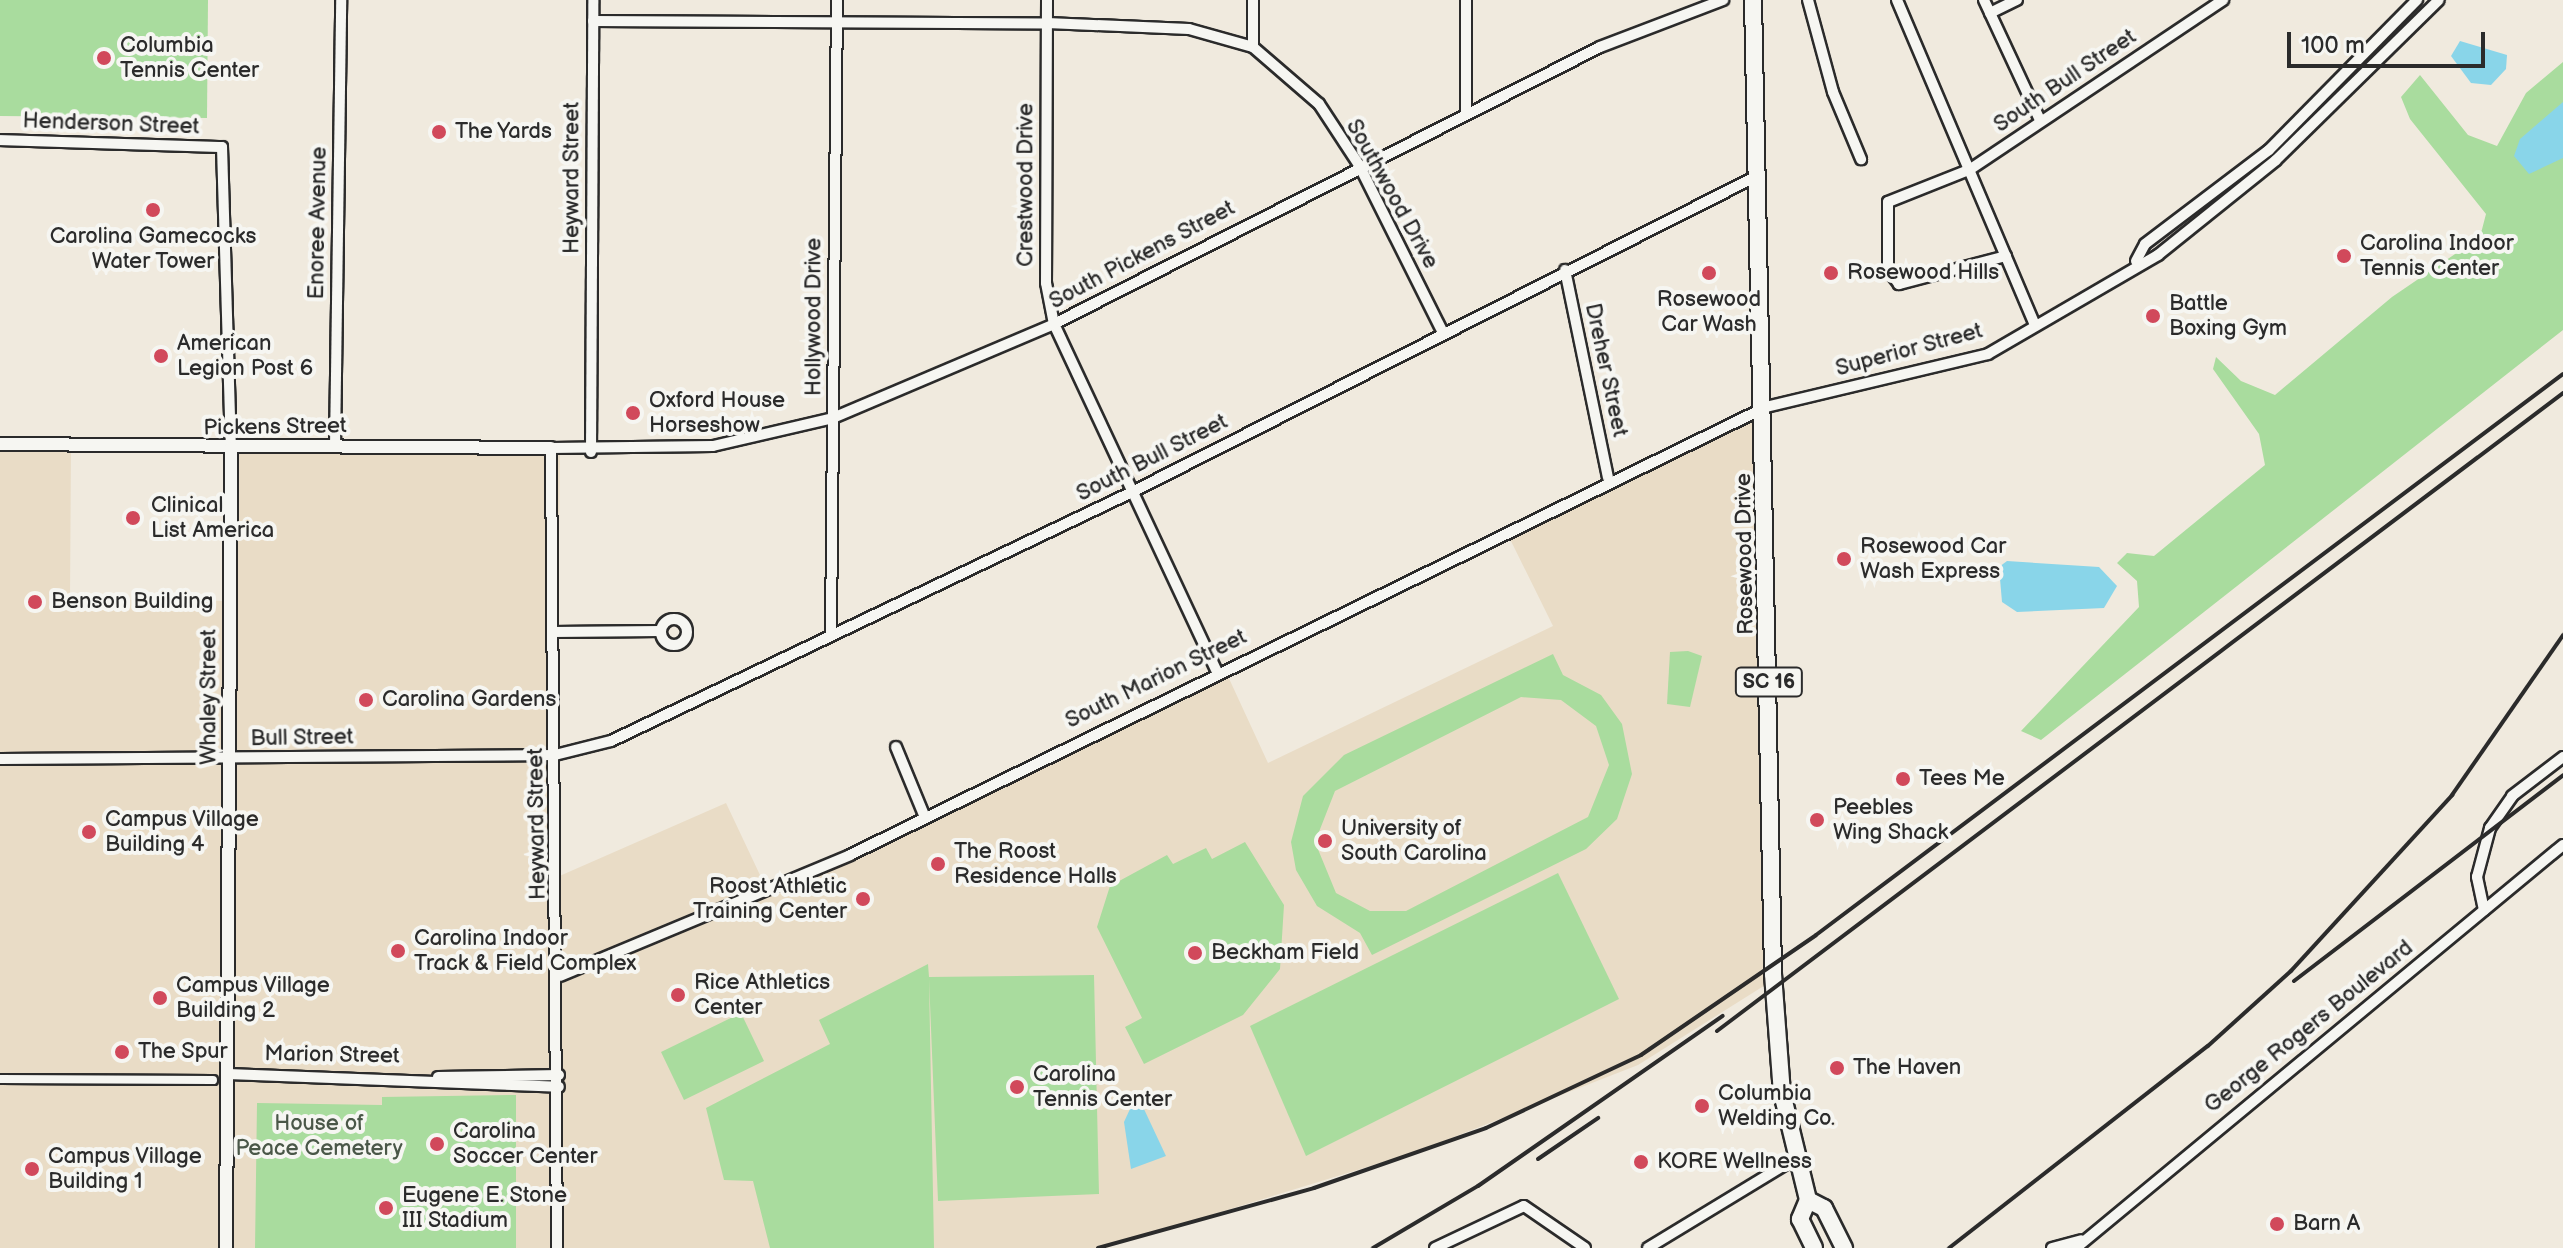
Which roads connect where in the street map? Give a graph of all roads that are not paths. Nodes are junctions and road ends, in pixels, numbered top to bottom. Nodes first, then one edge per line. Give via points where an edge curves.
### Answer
1 (341, 0) edge
2 (593, 0) edge
3 (837, 0) edge
4 (1047, 0) edge
5 (1253, 0) edge
6 (1466, 0) edge
7 (1723, 0) edge
8 (1753, 0) edge
9 (1808, 0) edge
10 (1897, 0) edge
11 (1984, 0) edge
12 (2017, 0) edge
13 (2223, 0) edge
14 (2417, 0) edge
15 (2439, 0) edge
16 (1990, 13) junction
17 (593, 21) junction
18 (836, 21) junction
19 (1047, 23) junction
20 (1253, 47) junction
21 (1466, 114) junction
22 (2040, 120) junction
23 (0, 140) edge
24 (222, 147) joint
25 (1861, 159) dead end
26 (1359, 165) junction
27 (1969, 170) junction
28 (1757, 176) junction
29 (2006, 256) junction
30 (2136, 261) junction
31 (1565, 270) junction
32 (2034, 323) junction
33 (1054, 324) junction
34 (1442, 331) junction
35 (1766, 407) junction
36 (833, 418) junction
37 (0, 444) edge
38 (335, 446) junction
39 (231, 448) junction
40 (551, 448) junction
41 (591, 452) junction
42 (1608, 478) junction
43 (1130, 493) junction
44 (661, 631) dead end
45 (553, 632) junction
46 (831, 633) junction
47 (1216, 670) junction
48 (896, 747) dead end
49 (555, 755) junction
50 (2563, 757) edge
51 (0, 759) edge
52 (228, 759) junction
53 (924, 815) junction
54 (2563, 845) edge
55 (2484, 910) junction
56 (560, 976) junction
57 (228, 1074) junction
58 (0, 1079) edge
59 (213, 1080) dead end
60 (559, 1081) junction
61 (1796, 1158) junction
62 (1808, 1200) junction
63 (2078, 1244) edge
64 (226, 1248) edge
65 (557, 1248) edge
66 (1435, 1248) edge
67 (1585, 1248) edge
68 (1648, 1248) edge
69 (1814, 1248) edge
70 (1844, 1248) edge
71 (2052, 1248) edge

1 - 38 street, Enoree Avenue
2 - 17 street, Heyward Street
3 - 18 street, Hollywood Drive
4 - 19 street, Crestwood Drive
5 - 20 street
6 - 21 street
7 - 21 street, South Pickens Street via 1600,47
8 - 28 main road, Rosewood Drive / SC 16
9 - 25 street via 1833,92
10 - 27 street
11 - 16 street
12 - 16 street
13 - 22 street, South Bull Street
14 - 30 street, Superior Street via 2269,150 2145,244
15 - 30 street, Superior Street via 2276,160 2158,255
16 - 22 street
17 - 18 street, Southwood Drive
17 - 41 street, Heyward Street
18 - 19 street, Southwood Drive
18 - 36 street, Hollywood Drive
19 - 20 street, Southwood Drive via 1189,29
19 - 33 street, Crestwood Drive via 1046,283
20 - 26 street, Southwood Drive via 1319,104
21 - 26 street, South Pickens Street
22 - 27 street, South Bull Street
23 - 24 street, Henderson Street
24 - 39 street, Whaley Street
26 - 33 street, South Pickens Street
26 - 34 street, Southwood Drive
27 - 29 street
27 - 29 street, South Bull Street via 1888,202 1888,270 1907,286
28 - 31 street, South Bull Street
28 - 35 main road, Rosewood Drive / SC 16
29 - 32 street
30 - 32 street, Superior Street
31 - 34 street, South Bull Street
31 - 42 street, Dreher Street
32 - 35 street, Superior Street via 1988,354
33 - 36 street, South Pickens Street
33 - 43 street, Crestwood Drive
34 - 43 street, South Bull Street
35 - 42 street, South Marion Street
35 - 61 main road, Rosewood Drive / SC 16 via 1773,974
36 - 41 street, South Pickens Street via 713,446
36 - 46 street, Hollywood Drive
37 - 39 street, Pickens Street
38 - 39 street, Pickens Street
38 - 40 street, Pickens Street
39 - 52 street, Whaley Street
40 - 41 street, South Pickens Street
40 - 45 street, Heyward Street
42 - 47 street, South Marion Street
43 - 46 street, South Bull Street
43 - 47 street, Crestwood Drive
44 - 45 street
45 - 49 street, Heyward Street
46 - 49 street, South Bull Street via 611,741
47 - 53 street, South Marion Street
48 - 53 street
49 - 52 street, Bull Street
49 - 56 street, Heyward Street
50 - 55 street via 2512,796 2490,828 2477,877
51 - 52 street, Bull Street
52 - 57 street, Whaley Street
53 - 56 street, South Marion Street via 665,937
54 - 55 street, George Rogers Boulevard
55 - 63 street, George Rogers Boulevard
56 - 60 street, Heyward Street
57 - 60 street, Marion Street
57 - 64 street, Whaley Street
58 - 59 street
60 - 65 street, Heyward Street
61 - 62 main road, Rosewood Drive / SC 16
61 - 68 street
62 - 69 main road, Rosewood Drive / SC 16 via 1800,1219
62 - 70 main road, Rosewood Drive / SC 16 via 1824,1208
63 - 71 street, George Rogers Boulevard
66 - 67 street via 1524,1206

